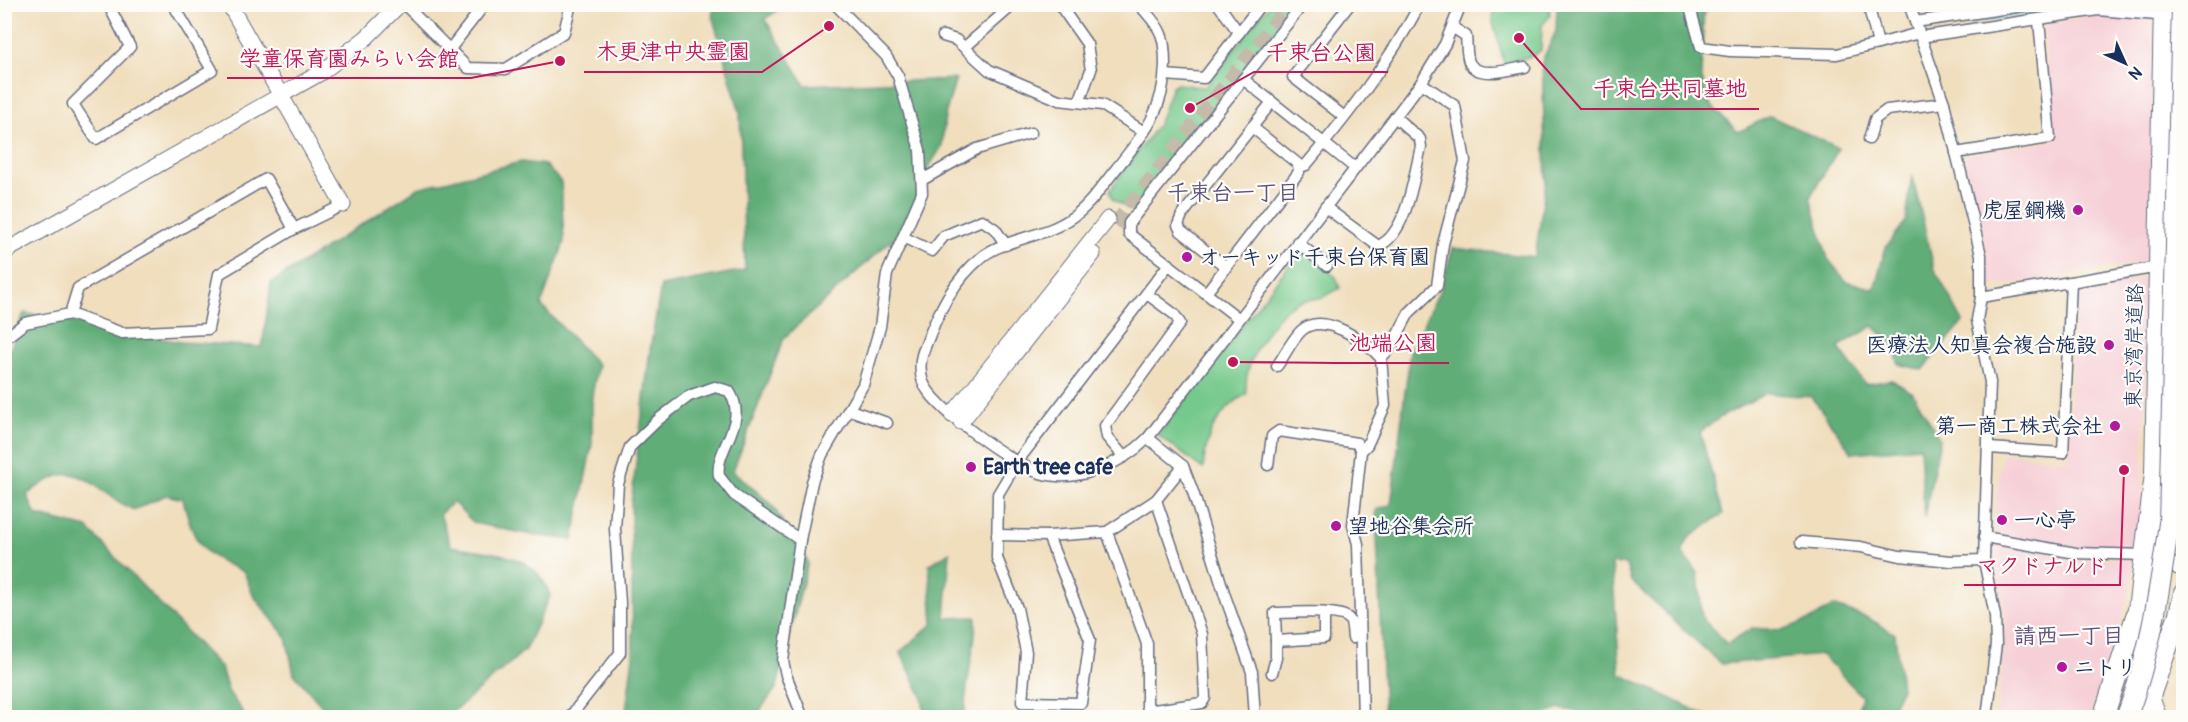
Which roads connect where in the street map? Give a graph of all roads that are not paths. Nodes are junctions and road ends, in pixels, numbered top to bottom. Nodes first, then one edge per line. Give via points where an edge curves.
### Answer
1 (108, 4) edge
2 (173, 4) edge
3 (229, 4) edge
4 (400, 4) edge
5 (404, 4) edge
6 (485, 4) edge
7 (571, 4) edge
8 (835, 4) edge
9 (1014, 4) edge
10 (1059, 4) edge
11 (1139, 4) edge
12 (1218, 4) edge
13 (1261, 4) edge
14 (1303, 4) edge
15 (1350, 4) edge
16 (1420, 4) edge
17 (1461, 4) edge
18 (1689, 4) edge
19 (1868, 4) edge
20 (1909, 4) edge
21 (2036, 4) edge
22 (2182, 4) edge
23 (1969, 9) edge
24 (2171, 13) edge
25 (2039, 21) junction
26 (1452, 27) junction
27 (1918, 30) junction
28 (1239, 33) junction
29 (943, 36) dead end
30 (1878, 44) junction
31 (965, 48) junction
32 (450, 50) junction
33 (1525, 67) dead end
34 (1165, 75) junction
35 (1243, 79) junction
36 (1421, 84) junction
37 (282, 95) junction
38 (1079, 102) junction
39 (1272, 102) junction
40 (1944, 103) junction
41 (1343, 117) junction
42 (1395, 117) junction
43 (1252, 127) junction
44 (1144, 132) junction
45 (1032, 133) dead end
46 (1869, 139) dead end
47 (1323, 143) junction
48 (1956, 153) junction
49 (1300, 168) junction
50 (1355, 168) junction
51 (922, 180) junction
52 (344, 205) joint
53 (1325, 207) junction
54 (1112, 222) tunnel mouth
55 (294, 229) junction
56 (903, 237) junction
57 (1297, 242) junction
58 (1006, 245) junction
59 (4, 252) edge
60 (1169, 264) junction
61 (1327, 266) dead end
62 (1227, 267) junction
63 (2159, 267) junction
64 (2071, 282) junction
65 (1206, 293) junction
66 (1147, 294) junction
67 (1982, 297) junction
68 (70, 314) junction
69 (1238, 318) junction
70 (4, 339) edge
71 (1381, 358) junction
72 (1277, 366) dead end
73 (850, 410) junction
74 (956, 419) junction
75 (887, 423) dead end
76 (1148, 438) junction
77 (1989, 448) junction
78 (1361, 450) junction
79 (1124, 457) junction
80 (1017, 462) junction
81 (1269, 465) dead end
82 (1183, 466) junction
83 (1156, 500) junction
84 (2184, 507) edge
85 (1107, 532) junction
86 (997, 535) junction
87 (1048, 536) junction
88 (1984, 537) junction
89 (800, 540) junction
90 (1801, 542) dead end
91 (2146, 555) junction
92 (1984, 560) junction
93 (2184, 569) edge
94 (2184, 593) edge
95 (1324, 614) junction
96 (2152, 620) junction
97 (1276, 641) junction
98 (1359, 658) junction
99 (2121, 663) junction
100 (1272, 673) dead end
101 (2151, 695) junction
102 (569, 717) edge
103 (802, 717) edge
104 (1255, 717) edge
105 (1363, 717) edge
106 (1987, 717) edge
107 (2103, 717) edge
108 (2126, 717) edge
109 (2142, 717) edge
110 (2159, 717) edge

1 - 2 street via 130,47 73,104 96,139 212,70
3 - 37 street
4 - 37 street via 366,38 322,72
5 - 32 street
6 - 32 street
7 - 32 street via 564,32 506,69 468,68
8 - 51 street via 886,56 898,76 920,150
9 - 31 street
10 - 38 street via 1087,44 1091,70
11 - 34 street via 1160,32
12 - 28 street
13 - 28 street
14 - 35 street
15 - 41 street via 1293,77
16 - 41 street via 1404,35
17 - 26 street
18 - 30 street via 1701,47 1837,54
19 - 30 street
20 - 27 street
21 - 23 street
22 - 96 highway, 東京湾岸道路, bridge via 2172,476 2166,543
23 - 27 street
24 - 25 street via 2098,10
24 - 63 highway, 東京湾岸道路
25 - 27 street
25 - 48 street via 2050,138
26 - 33 street via 1466,36 1469,63 1474,69
26 - 36 street
27 - 30 street
27 - 40 street
28 - 34 street via 1204,78
29 - 31 street
31 - 38 street via 989,70 1059,100
34 - 44 street via 1155,117
35 - 39 street
35 - 60 street via 1129,223 1129,234
36 - 42 street
36 - 71 street via 1455,106 1465,161 1443,244 1437,286 1409,313
37 - 52 street
37 - 59 street
38 - 44 street via 1110,108
39 - 43 street
39 - 47 street
40 - 46 street via 1887,110 1875,119
40 - 48 street
41 - 47 street
42 - 50 street
42 - 53 street via 1420,139 1421,147 1400,227 1385,244 1378,246
43 - 49 street
43 - 62 street via 1178,225 1180,231
44 - 58 street via 1072,218 1037,237
45 - 51 street via 977,148
47 - 49 street
47 - 50 street
48 - 67 street via 1981,255
49 - 62 street
50 - 53 street
51 - 56 street via 920,201
52 - 55 street
53 - 57 street
54 - 74 street
55 - 68 street via 219,274 208,329 122,333
55 - 68 street via 266,179 78,288
56 - 58 street via 932,251 944,236 982,220 995,229
56 - 73 street via 887,274 870,366
57 - 61 street
57 - 69 street
58 - 74 street via 986,254 955,284 924,349 923,383 932,398
60 - 65 street
60 - 66 street
62 - 65 street
63 - 64 street
63 - 91 highway, 東京湾岸道路 via 2155,474
64 - 67 street
64 - 77 street via 2063,453
65 - 69 street
66 - 79 street via 1180,323 1105,426 1107,437
66 - 80 street
67 - 77 street via 1977,320 1990,382
68 - 70 street via 25,323
69 - 76 street
71 - 72 street via 1366,342 1340,329 1316,325 1302,330
71 - 78 street via 1385,406
73 - 75 street
73 - 89 street via 815,473
74 - 80 street
76 - 79 street
76 - 82 street
77 - 88 street
78 - 81 street via 1357,443 1279,431 1272,436
78 - 98 street via 1353,525 1358,544
79 - 80 street via 1097,470 1070,475 1040,473
80 - 86 street via 998,494
82 - 83 street
82 - 104 street via 1252,672
83 - 85 street
83 - 85 street via 1202,634 1202,703 1154,710 1147,706 1147,644
84 - 96 highway, bridge via 2169,590
85 - 87 street
86 - 87 street
86 - 87 street via 997,558 1017,608 1026,652 1022,702 1081,703 1090,640
88 - 91 street via 2076,553
88 - 92 street
89 - 102 street via 734,495 718,476 735,420 735,403 729,391 715,387 698,392 659,418 630,447 618,484 615,540 620,653
89 - 103 street via 783,661
90 - 92 street via 1861,547 1900,556
91 - 93 street
91 - 99 highway, 東京湾岸道路 via 2138,609
92 - 106 street via 1995,615 1996,644
94 - 101 highway
95 - 97 street via 1324,638
95 - 97 street via 1275,613
95 - 98 street via 1348,618
96 - 108 highway, 東京湾岸道路, bridge
97 - 100 street
98 - 105 street
99 - 101 street
99 - 107 highway, 東京湾岸道路
101 - 109 highway
101 - 110 street

